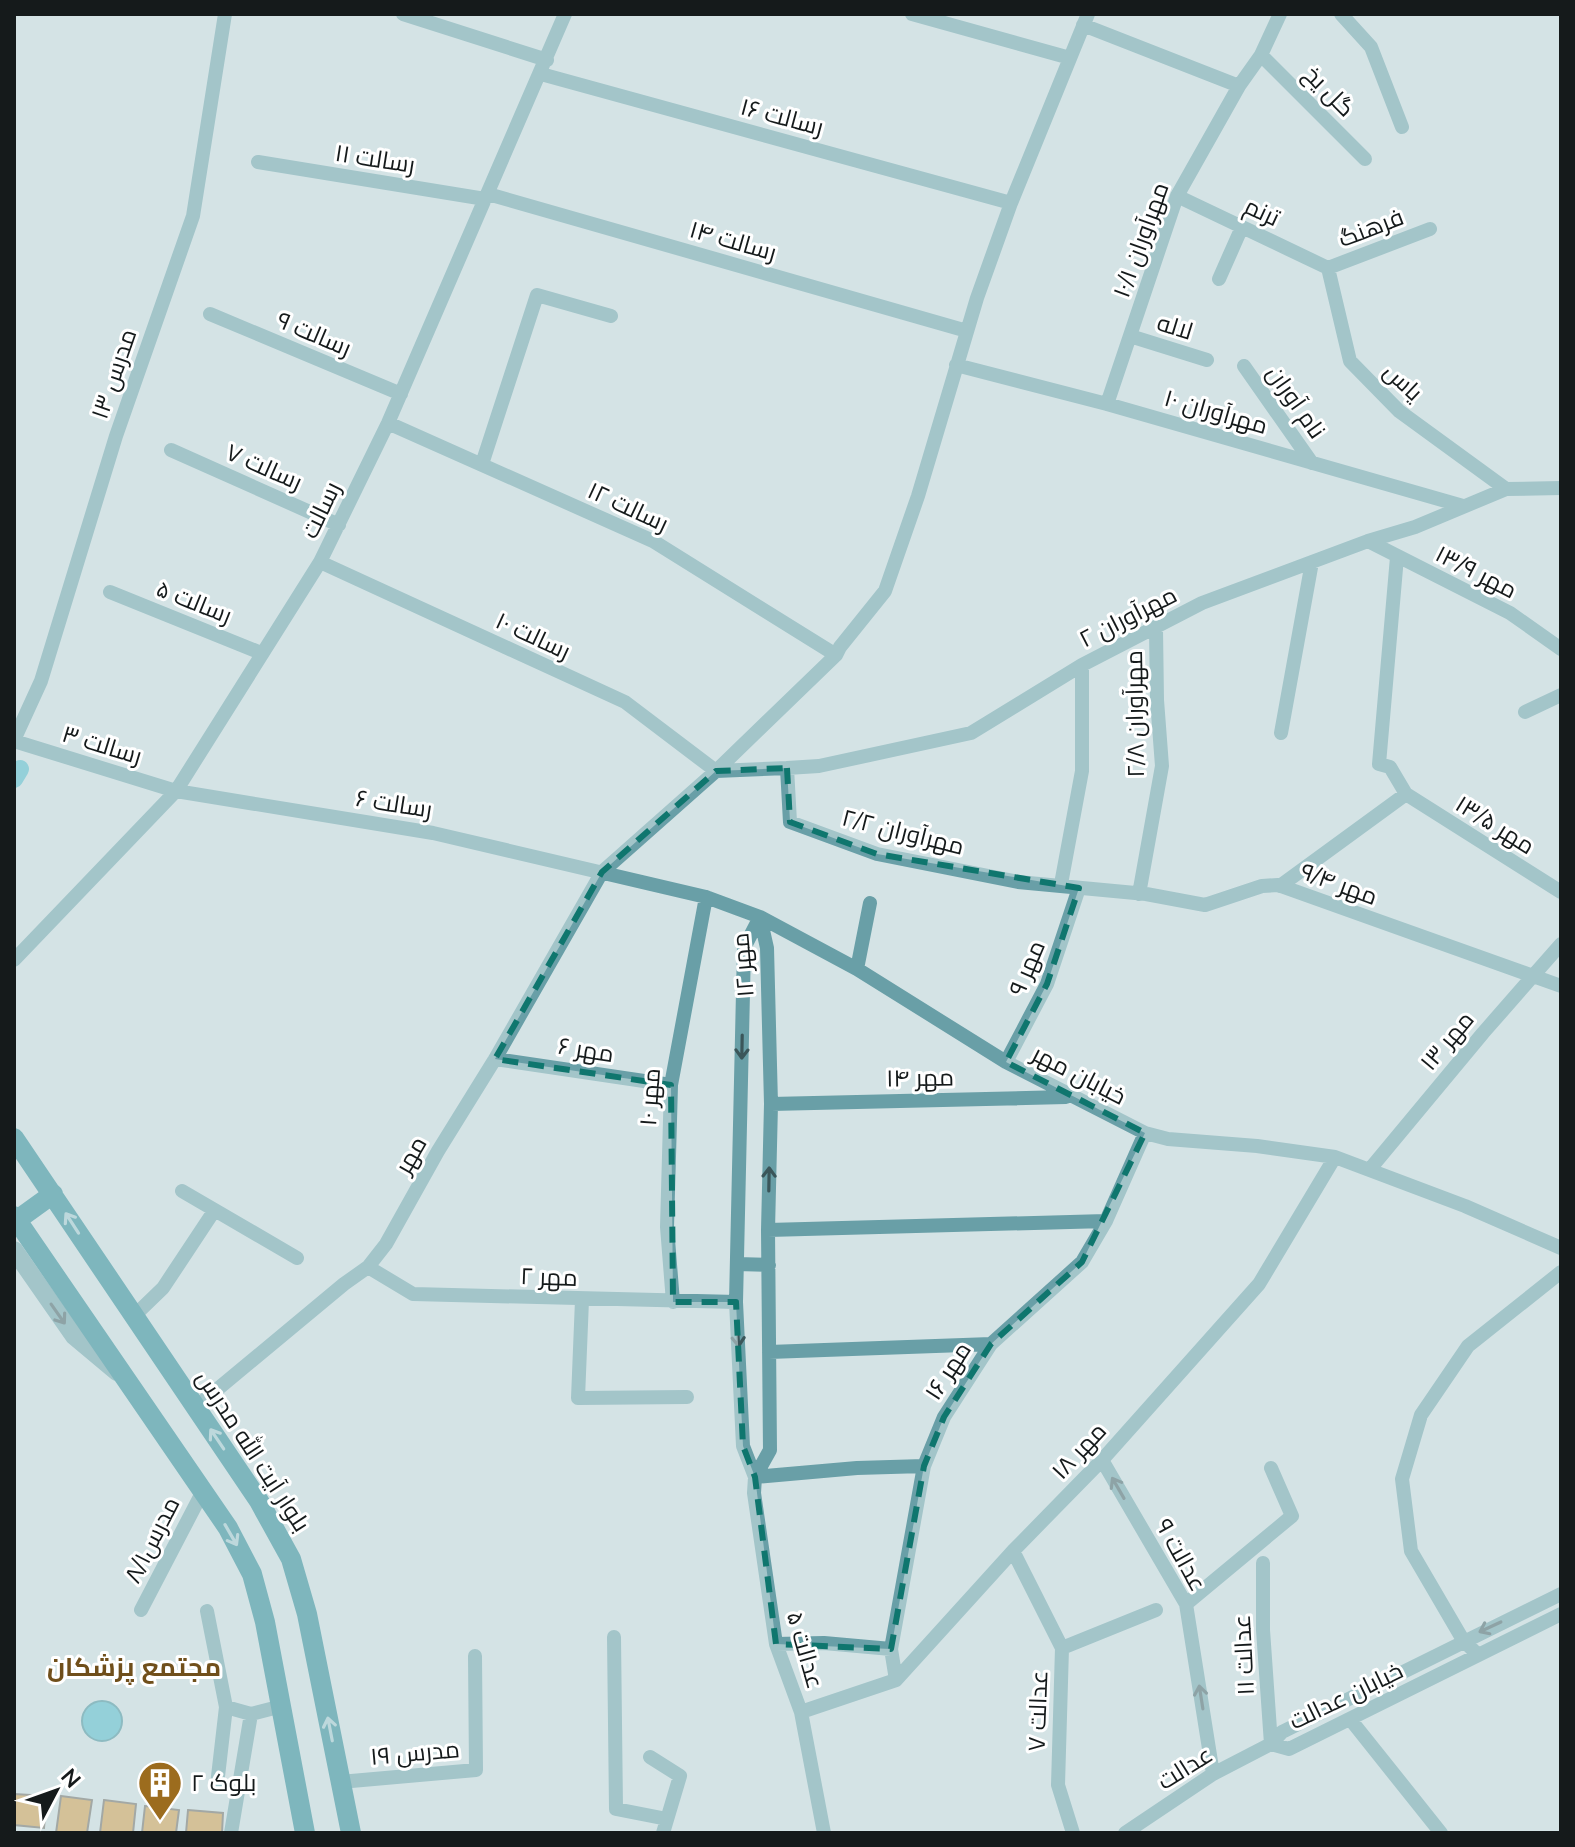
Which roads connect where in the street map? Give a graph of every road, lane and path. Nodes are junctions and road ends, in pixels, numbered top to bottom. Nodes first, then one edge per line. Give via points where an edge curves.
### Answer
1 (225, 14) edge
2 (403, 14) edge
3 (565, 14) edge
4 (912, 14) edge
5 (1280, 14) edge
6 (1341, 14) edge
7 (1086, 20) edge
8 (1261, 55) junction
9 (1070, 58) junction
10 (544, 67) junction
11 (1239, 86) junction
12 (1402, 127) dead end
13 (1365, 159) dead end
14 (258, 162) dead end
15 (1177, 196) junction
16 (486, 197) junction
17 (1011, 203) junction
18 (1242, 227) junction
19 (1430, 229) dead end
20 (1328, 268) junction
21 (1219, 279) dead end
22 (210, 314) dead end
23 (611, 316) dead end
24 (967, 331) junction
25 (1130, 336) junction
26 (1207, 360) dead end
27 (956, 365) junction
28 (1244, 366) dead end
29 (401, 394) junction
30 (1107, 404) junction
31 (388, 423) junction
32 (171, 450) dead end
33 (1312, 463) junction
34 (482, 464) junction
35 (1561, 488) edge
36 (1506, 489) junction
37 (1463, 506) junction
38 (339, 525) junction
39 (1368, 541) junction
40 (1397, 557) junction
41 (320, 562) junction
42 (1312, 562) junction
43 (110, 592) dead end
44 (1156, 629) junction
45 (1561, 649) edge
46 (261, 653) junction
47 (836, 655) junction
48 (1082, 665) junction
49 (1561, 695) edge
50 (1525, 712) dead end
51 (1281, 733) dead end
52 (14, 741) edge
53 (787, 768) junction
54 (716, 771) junction
55 (176, 791) junction
56 (1406, 794) junction
57 (602, 872) junction
58 (1061, 884) junction
59 (1280, 886) junction
60 (1079, 888) junction
61 (1561, 892) edge
62 (1139, 894) junction
63 (706, 897) junction
64 (870, 903) dead end
65 (760, 917) junction
66 (1561, 944) edge
67 (14, 960) edge
68 (857, 969) junction
69 (1531, 977) junction
70 (1561, 986) edge
71 (495, 1059) junction
72 (1006, 1062) junction
73 (671, 1085) junction
74 (1070, 1097) junction
75 (771, 1104) junction
76 (1145, 1133) junction
77 (14, 1138) edge
78 (1335, 1157) junction
79 (1370, 1169) junction
80 (182, 1191) dead end
81 (53, 1194) junction
82 (214, 1211) junction
83 (15, 1218) edge
84 (1106, 1221) junction
85 (768, 1230) junction
86 (1561, 1248) edge
87 (14, 1250) edge
88 (297, 1258) dead end
89 (737, 1264) junction
90 (769, 1265) junction
91 (368, 1267) junction
92 (1561, 1272) edge
93 (582, 1300) junction
94 (673, 1302) junction
95 (736, 1302) junction
96 (133, 1317) junction
97 (991, 1344) junction
98 (769, 1352) junction
99 (127, 1381) junction
100 (687, 1397) dead end
101 (196, 1407) junction
102 (1102, 1460) junction
103 (924, 1466) junction
104 (1271, 1468) dead end
105 (755, 1477) junction
106 (203, 1491) junction
107 (1013, 1551) junction
108 (1263, 1563) dead end
109 (1561, 1594) edge
110 (1186, 1604) junction
111 (141, 1610) dead end
112 (1156, 1610) dead end
113 (207, 1611) dead end
114 (1561, 1614) edge
115 (614, 1637) dead end
116 (1463, 1640) junction
117 (776, 1644) junction
118 (1062, 1648) junction
119 (891, 1649) junction
120 (1478, 1655) junction
121 (475, 1656) dead end
122 (896, 1680) junction
123 (282, 1706) junction
124 (226, 1707) junction
125 (801, 1712) junction
126 (251, 1714) junction
127 (1350, 1719) junction
128 (1271, 1744) junction
129 (650, 1757) dead end
130 (1213, 1774) junction
131 (340, 1782) junction
132 (217, 1785) dead end
133 (665, 1826) edge
134 (231, 1833) edge
135 (305, 1833) edge
136 (351, 1833) edge
137 (824, 1833) edge
138 (1073, 1833) edge
139 (1125, 1833) edge
140 (1441, 1833) edge

1 - 52 street, مدرس ۱۳ via 193,216 116,436 41,681
2 - 10 street, رسالت ۱۶
3 - 10 street, رسالت
4 - 9 street
5 - 8 street, مهرآوران ۱۰/۱
6 - 12 street via 1371,47
7 - 9 street, مهر
7 - 11 street
8 - 11 street, مهرآوران ۱۰/۱
8 - 13 street, گل یخ
9 - 17 street, مهر
10 - 16 street, رسالت
10 - 17 street, رسالت ۱۶
11 - 15 street, مهرآوران ۱۰/۱
14 - 16 street, رسالت ۱۱
15 - 18 street, ترنم
15 - 25 street, مهرآوران ۱۰/۱
16 - 24 street, رسالت ۱۴
16 - 29 street, رسالت
17 - 24 street, مهر
18 - 20 street, ترنم
18 - 21 street
19 - 20 street, فرهنگ
20 - 36 street, یاس via 1350,361 1399,411
22 - 29 street, رسالت ۹
23 - 34 street via 537,295
24 - 27 street, مهر
25 - 26 street, لاله
25 - 30 street, مهرآوران ۱۰/۱
27 - 30 street, مهرآوران ۱۰
27 - 47 street, مهر via 885,591
28 - 33 street, نام آوران
29 - 31 street, رسالت
30 - 33 street, مهرآوران ۱۰
31 - 34 street, رسالت ۱۲
31 - 38 street, رسالت
32 - 38 street, رسالت ۷
33 - 37 street, مهرآوران ۱۰
34 - 47 street, رسالت ۱۲ via 653,541
35 - 36 street, مهرآوران ۲
36 - 37 street, مهرآوران ۲
37 - 39 street, مهرآوران ۲
38 - 41 street, رسالت
39 - 40 street, مهر ۱۳/۹
39 - 42 street, مهرآوران ۲
40 - 45 street, مهر ۱۳/۹ via 1510,613
40 - 56 street, مهر ۱۳/۵ via 1379,764 1390,767
41 - 46 street, رسالت
41 - 54 street, رسالت ۱۰ via 625,702
42 - 44 street, مهرآوران ۲ via 1202,603
42 - 51 street
43 - 46 street, رسالت ۵
44 - 48 street, مهرآوران ۲
44 - 62 street, مهرآوران ۲/۸ via 1162,766
46 - 55 street, رسالت
47 - 54 street, مهر
48 - 53 street, مهرآوران ۲ via 971,733 819,766
48 - 58 street via 1082,771
49 - 50 street
52 - 55 street, رسالت ۳
53 - 54 street, مهرآوران ۲
53 - 58 street, مهرآوران ۲/۲ via 790,822 877,854 1018,882
54 - 57 street, مهر
55 - 57 street, رسالت ۶ via 433,833
55 - 67 street, رسالت
56 - 59 street
56 - 61 street, مهر ۱۳/۵
57 - 63 street, خیابان مهر
57 - 71 street, مهر
58 - 60 street, مهر ۹/۴
59 - 62 street, مهر ۹/۴ via 1262,886 1205,905
59 - 69 street, مهر ۹/۴
60 - 62 street, مهر ۹/۴
60 - 72 street, مهر ۹ via 1051,973
63 - 65 street, خیابان مهر
63 - 73 street, مهر ۱۰
64 - 68 street
65 - 68 street, خیابان مهر
65 - 75 street, مهر ۱۲ via 767,948
65 -> 89 street, مهر ۱۲ via 744,948
66 - 69 street, مهر ۱۳
68 - 72 street, خیابان مهر
69 - 70 street, مهر ۹/۴
69 - 79 street, مهر ۱۳
71 - 73 street, مهر ۶
71 - 91 street, مهر
72 - 74 street, خیابان مهر
73 - 94 street, مهر ۱۰ via 667,1227
74 - 75 street, مهر ۱۴
74 - 76 street, خیابان مهر
85 -> 75 street, مهر ۱۲
76 - 78 street, خیابان مهر
76 - 84 street, مهر ۱۶
77 - 81 main road, بلوار آیت الله مدرس
78 - 79 street, خیابان مهر
78 - 102 street, مهر ۱۸ via 1259,1284
79 - 86 street, خیابان مهر
80 - 82 street
81 - 83 main road
96 -> 81 main road, بلوار آیت الله مدرس
82 - 88 street
82 - 96 street via 163,1288
83 - 99 main road
84 - 85 street
84 - 97 street, مهر ۱۶ via 1082,1262
85 - 90 street, مهر ۱۲
87 -> 99 street via 74,1336
89 - 90 street
89 - 95 street, مهر ۱۲
90 - 98 street, مهر ۱۲
91 - 93 street, مهر ۲ via 413,1294
91 - 101 street, مهر
92 - 116 street via 1468,1346 1421,1415 1402,1479 1411,1551
93 - 94 street, مهر ۲
93 - 100 street via 578,1398
94 - 95 street, مهر ۲
95 -> 105 street, مهر ۱۲ via 743,1446
96 - 101 main road, بلوار آیت الله مدرس
97 - 98 street
97 - 103 street, مهر ۱۶ via 944,1417
98 - 105 street, مهر ۱۲ via 770,1450
99 - 106 main road
131 -> 101 main road, بلوار آیت الله مدرس via 291,1559
102 - 107 street, مهر ۱۸
110 -> 102 street, عدالت ۹
103 - 105 street
103 - 119 street, مهر ۱۶
104 - 110 street via 1292,1516
105 - 117 street, عدالت ۵
106 - 111 street, مدرس۸/۱
106 -> 123 main road via 252,1574
107 - 118 street, عدالت ۷
107 - 122 street, مهر ۱۸
108 - 128 street, عدالت ۱۱
109 -> 116 street, خیابان عدالت
130 -> 110 street, عدالت ۹
112 - 118 street
113 - 124 street
114 - 120 street, خیابان عدالت
115 - 133 street via 616,1809
116 - 120 street
116 - 128 street, خیابان عدالت via 1282,1732
117 - 119 street
117 - 125 street, عدالت ۵
118 - 138 street, عدالت ۷ via 1058,1785
119 - 122 street, مهر ۱۶
120 - 127 street, خیابان عدالت
121 - 131 street, مدرس ۱۹ via 476,1770
122 - 125 street, مهر ۱۸
123 - 126 street
123 - 135 main road
124 - 126 street
124 - 132 street
125 - 137 street, عدالت ۵
126 - 134 street
127 - 128 street, خیابان عدالت via 1289,1749
127 - 140 street
128 - 130 street, عدالت
129 - 133 street via 680,1776
130 - 139 street, عدالت
131 - 136 main road, بلوار آیت الله مدرس

